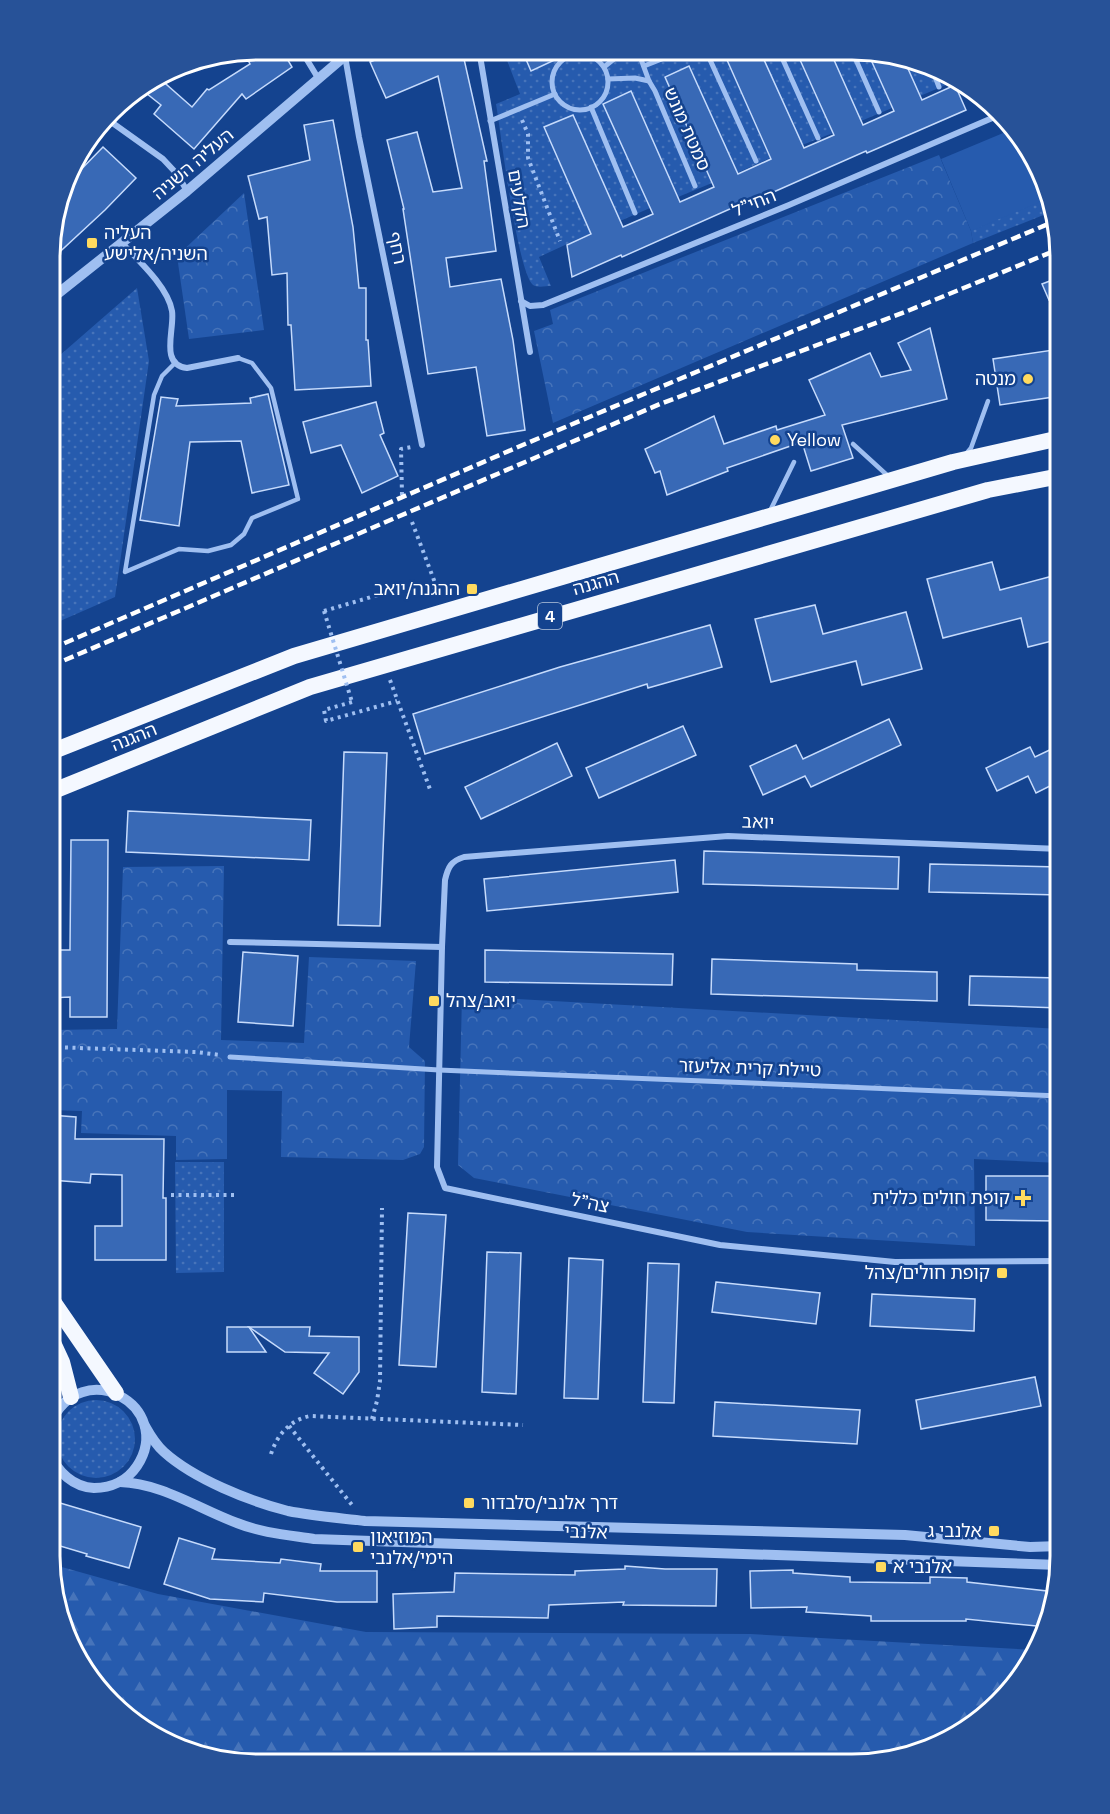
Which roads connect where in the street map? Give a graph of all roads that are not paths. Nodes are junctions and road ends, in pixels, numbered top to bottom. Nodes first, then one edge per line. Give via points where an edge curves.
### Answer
1 (307, 60) edge
2 (340, 60) edge
3 (350, 60) edge
4 (481, 60) edge
5 (563, 60) edge
6 (597, 60) edge
7 (613, 60) edge
8 (642, 60) edge
9 (659, 60) edge
10 (710, 60) edge
11 (783, 60) edge
12 (856, 60) edge
13 (644, 66) junction
14 (604, 68) junction
15 (318, 78) junction
16 (608, 79) junction
17 (936, 79) edge
18 (649, 81) junction
19 (939, 87) dead end
20 (555, 94) junction
21 (591, 107) junction
22 (879, 112) dead end
23 (992, 118) edge
24 (490, 121) junction
25 (113, 123) edge
26 (818, 138) dead end
27 (756, 160) dead end
28 (695, 186) dead end
29 (187, 191) junction
30 (635, 213) dead end
31 (122, 243) junction
32 (60, 292) edge
33 (521, 301) junction
34 (530, 352) dead end
35 (238, 358) joint
36 (175, 363) junction
37 (988, 401) dead end
38 (1050, 440) edge
39 (853, 444) dead end
40 (422, 445) road end
41 (963, 460) junction
42 (794, 462) dead end
43 (1050, 478) edge
44 (892, 480) junction
45 (767, 517) junction
46 (60, 748) edge
47 (60, 788) edge
48 (1050, 849) edge
49 (456, 860) joint
50 (230, 942) dead end
51 (442, 947) junction
52 (230, 1057) road end
53 (440, 1071) junction
54 (1050, 1096) edge
55 (1050, 1261) edge
56 (60, 1312) edge
57 (60, 1358) edge
58 (116, 1393) junction
59 (71, 1397) junction
60 (60, 1406) edge
61 (145, 1426) junction
62 (60, 1471) edge
63 (120, 1482) junction
64 (1050, 1546) edge
65 (1050, 1565) edge

1 - 15 street
2 - 15 street, העליה השניה
3 - 40 street, רחף via 361,149
4 - 24 street, הקלעים
5 - 20 street via 553,76
6 - 14 street
7 - 14 street
8 - 13 street, סמטת מונש
9 - 13 street
10 - 27 street
11 - 26 street
12 - 22 street
13 - 18 street, סמטת מונש
14 - 16 street
15 - 29 street, העליה השניה
16 - 18 street
16 - 21 street via 607,91
17 - 19 street
18 - 28 street, סמטת מונש
20 - 21 street via 568,107
20 - 24 street
21 - 30 street
23 - 33 street, החי"ל via 543,305 530,306
24 - 33 street, הקלעים
25 - 29 street via 163,159
29 - 31 street, העליה השניה
31 - 32 street, העליה השניה
31 - 36 street via 167,298 172,313 170,352
33 - 34 street, הקלעים
35 - 36 street via 187,368
35 - 36 lane via 252,363 271,388 298,499 252,518 244,534 231,545 208,551 179,549 125,572 154,395 162,376
37 - 41 lane
38 - 41 highway, ההגנה / 4
39 - 44 lane
41 - 44 highway, ההגנה / 4
42 - 45 lane
43 - 47 highway, ההגנה / 4 via 988,490 321,683
44 - 45 highway, ההגנה / 4
45 - 46 highway, ההגנה / 4 via 294,656
48 - 49 street, יואב via 728,836
49 - 51 street, צה"ל via 447,870 445,880
50 - 51 street
51 - 53 street, צה"ל
52 - 53 street, טיילת קרית אליעזר
53 - 54 street, טיילת קרית אליעזר
53 - 55 street, צה"ל via 437,1167 445,1188 720,1245 895,1262
56 - 58 highway
57 - 59 highway
58 - 59 street via 93,1389
58 - 61 street, אלנבי via 139,1412
59 - 60 street
61 - 63 street via 142,1459
61 - 64 street, אלנבי via 165,1453 202,1477 243,1497 288,1511 365,1521 905,1535
62 - 63 street via 77,1484 92,1488
63 - 65 street, אלנבי via 153,1488 239,1524 314,1539

